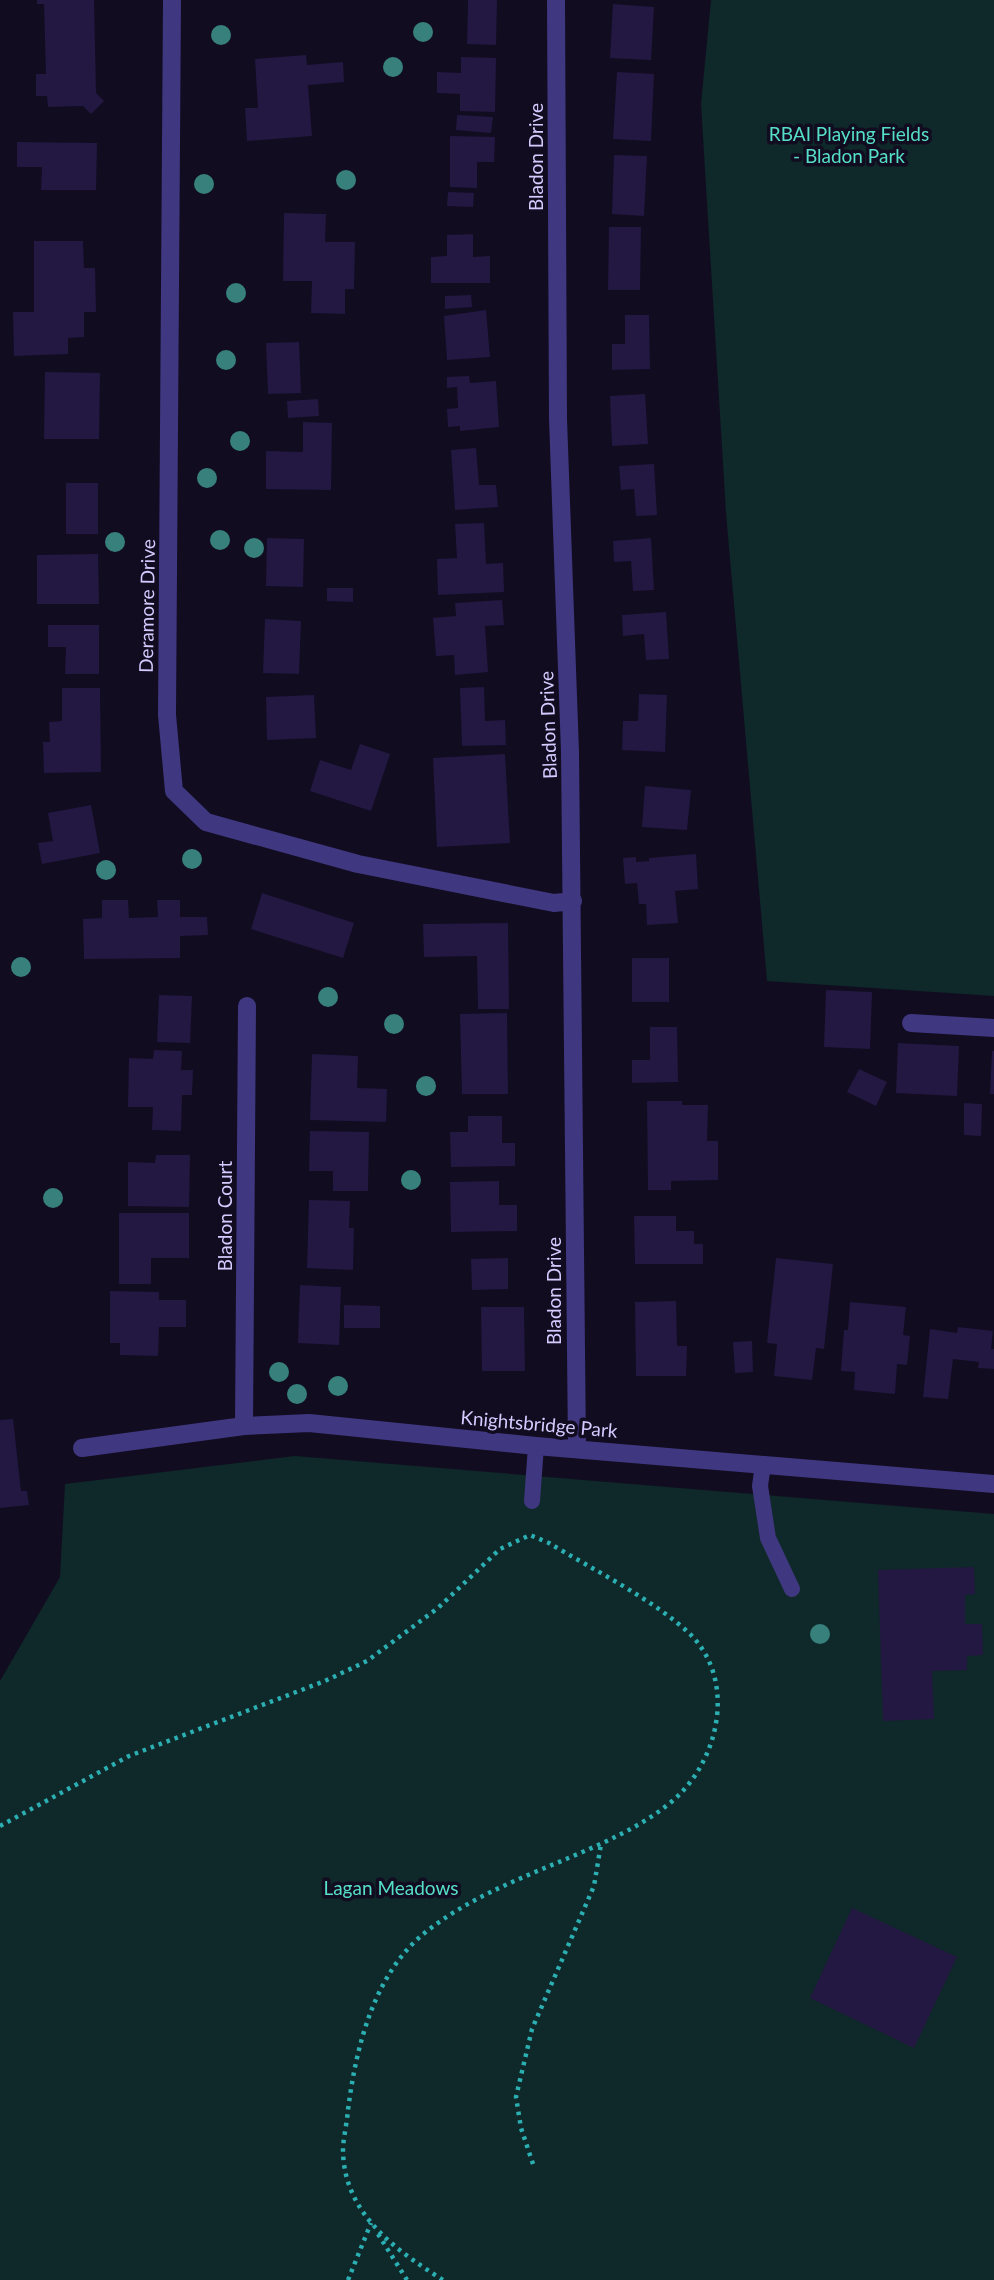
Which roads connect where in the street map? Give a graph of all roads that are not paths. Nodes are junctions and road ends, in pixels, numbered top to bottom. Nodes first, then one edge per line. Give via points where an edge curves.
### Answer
1 (172, 0) edge
2 (556, 0) edge
3 (573, 901) junction
4 (247, 1006) dead end
5 (911, 1023) dead end
6 (994, 1028) edge
7 (244, 1426) junction
8 (536, 1446) junction
9 (82, 1448) dead end
10 (577, 1449) junction
11 (763, 1464) junction
12 (994, 1484) edge
13 (532, 1502) dead end
14 (792, 1589) dead end

1 - 3 street, Deramore Drive via 167,715 174,791 206,822 358,864 554,903
2 - 3 street, Bladon Drive via 558,419
3 - 10 street, Bladon Drive
4 - 7 street, Bladon Court
5 - 6 street
7 - 8 street, Knightsbridge Park via 309,1423
7 - 9 street, Knightsbridge Park
8 - 10 street, Knightsbridge Park
8 - 13 lane
10 - 11 street, Knightsbridge Park
11 - 12 street, Knightsbridge Park
11 - 14 lane via 760,1486 768,1538

